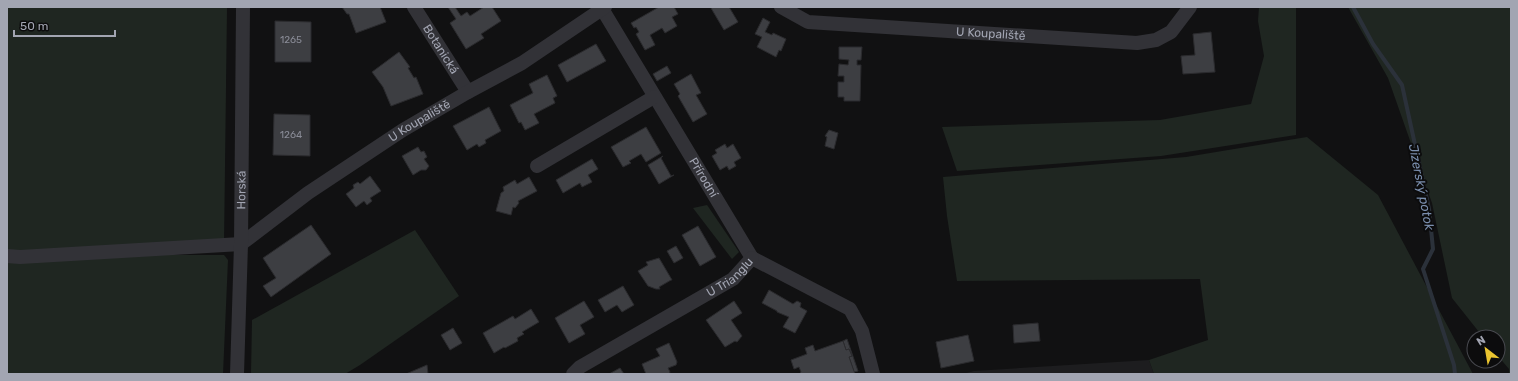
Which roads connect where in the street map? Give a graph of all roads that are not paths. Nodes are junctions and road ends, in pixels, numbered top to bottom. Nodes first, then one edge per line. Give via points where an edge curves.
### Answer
1 (243, 7) edge
2 (414, 7) edge
3 (781, 7) edge
4 (1190, 7) edge
5 (602, 8) edge
6 (468, 92) junction
7 (654, 97) junction
8 (537, 166) dead end
9 (241, 244) junction
10 (7, 256) edge
11 (752, 258) junction
12 (237, 374) edge
13 (573, 374) edge
14 (873, 374) edge

1 - 9 street, Horská
2 - 6 street, Botanická
3 - 4 street, U Koupaliště via 808,22 1137,43 1156,40 1171,32
5 - 6 street, U Koupaliště via 522,63
5 - 7 street, Přírodní
6 - 9 street, U Koupaliště via 403,130 308,194
7 - 8 street
7 - 11 street, Přírodní
9 - 10 street
9 - 12 street, Horská
11 - 13 street, U Trianglu via 732,279 580,367
11 - 14 street, U Trianglu via 850,309 862,331

